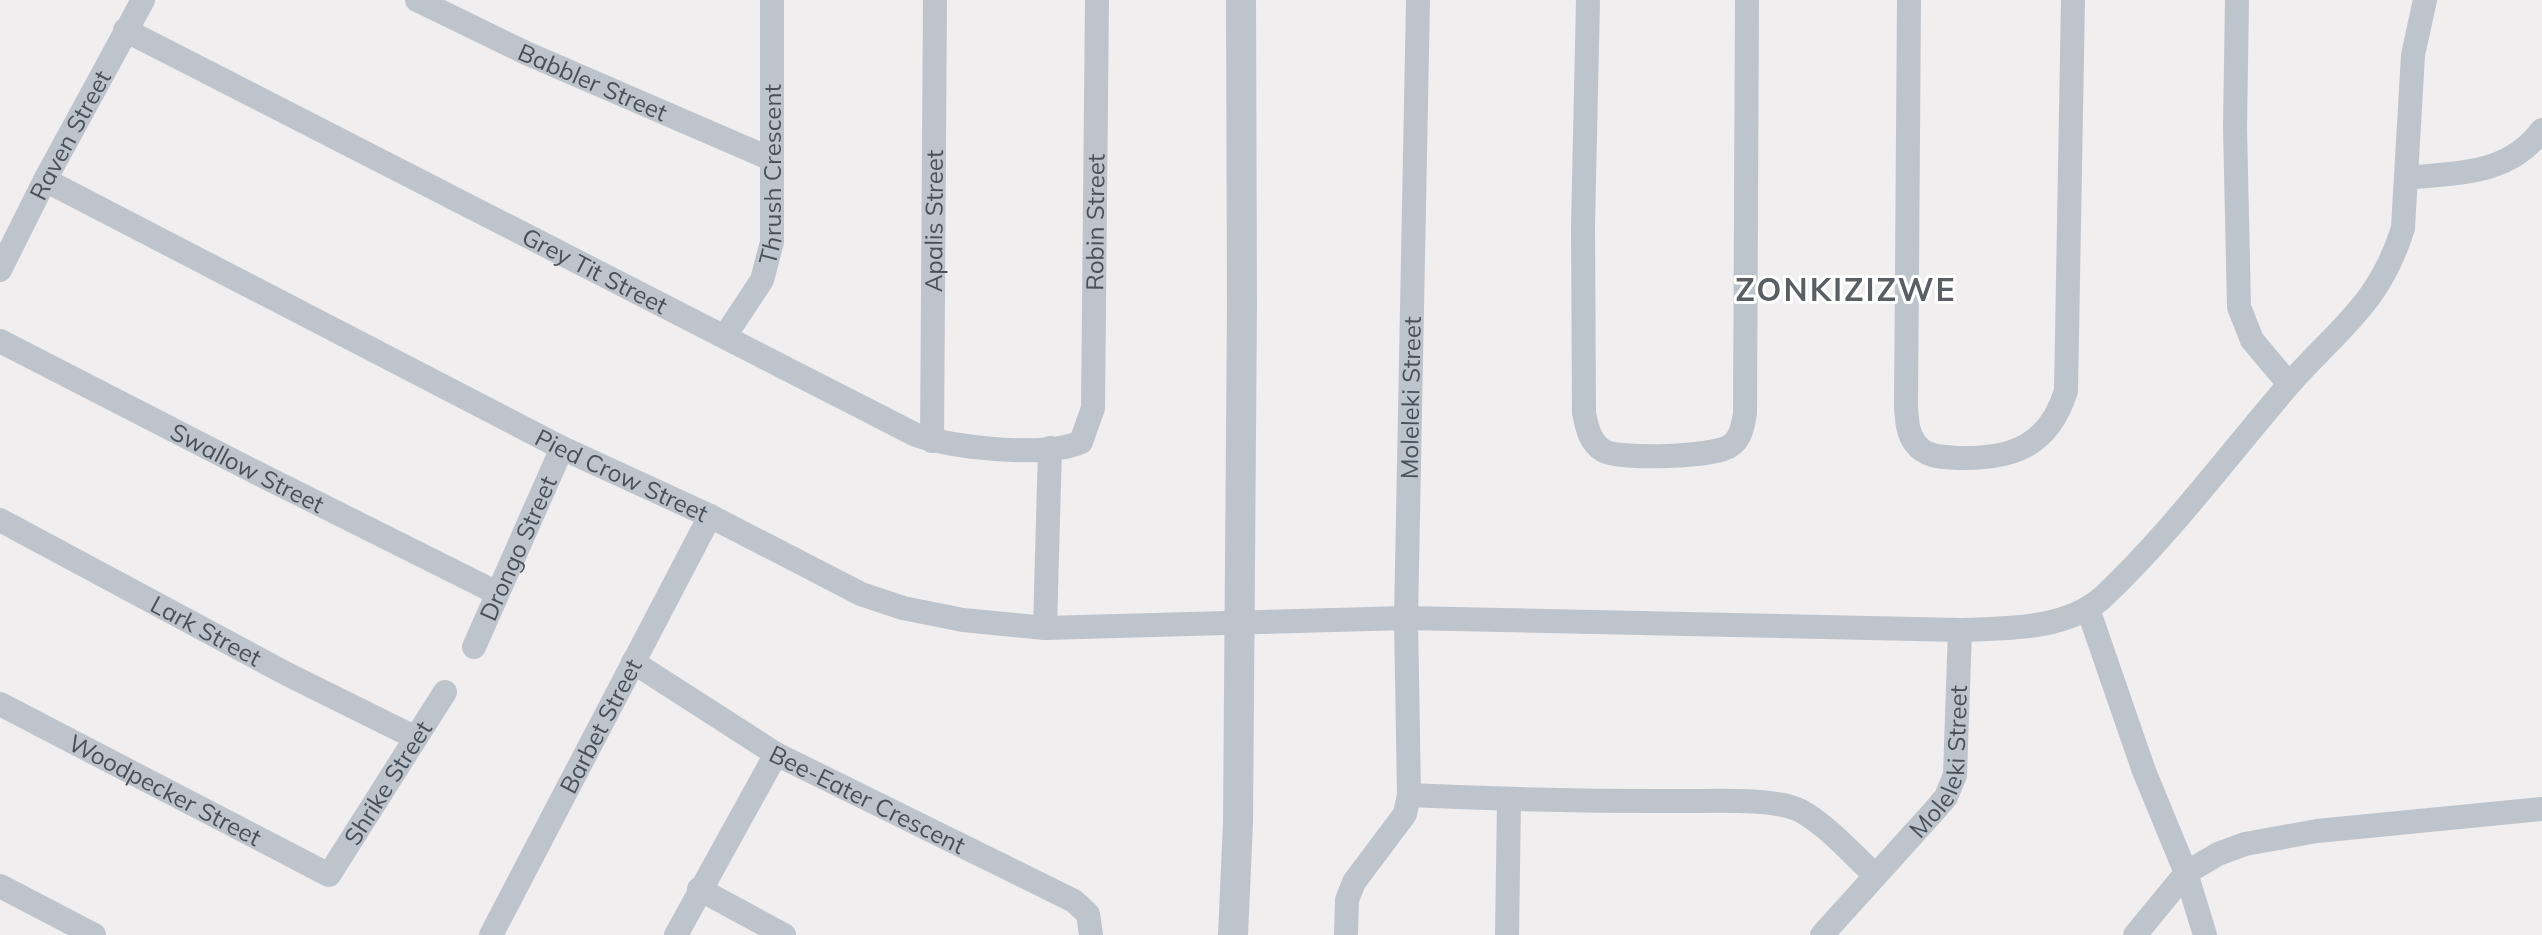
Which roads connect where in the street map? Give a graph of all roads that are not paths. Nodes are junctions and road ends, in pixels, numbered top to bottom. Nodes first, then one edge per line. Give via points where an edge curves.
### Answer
1 (143, 0) edge
2 (417, 0) edge
3 (772, 0) edge
4 (935, 0) edge
5 (1097, 0) edge
6 (1241, 0) edge
7 (1418, 0) edge
8 (1588, 0) edge
9 (1747, 0) edge
10 (1909, 0) edge
11 (2073, 0) edge
12 (2237, 0) edge
13 (2425, 0) edge
14 (125, 30) junction
15 (2542, 130) edge
16 (771, 159) junction
17 (2407, 178) junction
18 (45, 180) junction
19 (0, 270) edge
20 (725, 336) junction
21 (0, 341) edge
22 (2289, 384) junction
23 (932, 441) junction
24 (1081, 442) joint
25 (562, 448) junction
26 (1050, 448) junction
27 (710, 516) junction
28 (0, 520) edge
29 (497, 593) junction
30 (2088, 609) junction
31 (1406, 618) junction
32 (1239, 621) junction
33 (1045, 628) junction
34 (1960, 630) junction
35 (474, 647) dead end
36 (633, 662) junction
37 (445, 692) dead end
38 (0, 704) edge
39 (416, 738) junction
40 (776, 754) junction
41 (1409, 795) junction
42 (1509, 800) junction
43 (2542, 809) edge
44 (2186, 873) junction
45 (329, 875) joint
46 (1875, 875) junction
47 (0, 886) edge
48 (699, 889) junction
49 (94, 935) edge
50 (491, 935) edge
51 (676, 935) edge
52 (784, 935) edge
53 (1091, 935) edge
54 (1233, 935) edge
55 (1346, 935) edge
56 (1507, 935) edge
57 (1822, 935) edge
58 (2135, 935) edge
59 (2205, 935) edge

1 - 14 street, Raven Street
2 - 16 street, Babbler Street
3 - 16 street, Thrush Crescent
4 - 23 street, Apalis Street
5 - 24 street, Robin Street via 1093,408
6 - 32 street
7 - 31 street, Moleleki Street
8 - 9 street via 1584,413 1588,433 1604,451 1634,455 1723,449 1742,429
10 - 11 street via 1908,427 1928,454 1983,458 2015,452 2040,436 2060,410 2066,391
12 - 22 street via 2239,307 2252,340
13 - 17 street via 2413,55
14 - 18 street, Raven Street
14 - 20 street, Grey Tit Street
15 - 17 street via 2524,150 2498,165
16 - 20 street, Thrush Crescent via 773,223 766,269
17 - 22 street via 2403,228 2374,292
18 - 19 street, Raven Street
18 - 25 street, Pied Crow Street
20 - 23 street, Grey Tit Street
21 - 29 street, Swallow Street
22 - 30 street via 2125,576
23 - 26 street, Grey Tit Street
24 - 26 street, Grey Tit Street
25 - 27 street, Pied Crow Street
25 - 29 street, Drongo Street
26 - 33 street
27 - 33 street, Pied Crow Street via 882,602 963,620
27 - 36 street, Barbet Street
28 - 39 street, Lark Street
29 - 35 street, Drongo Street
30 - 34 street, Pied Crow Street via 2046,623
30 - 44 street
31 - 32 street, Pied Crow Street
31 - 34 street, Pied Crow Street
31 - 41 street, Moleleki Street
32 - 33 street, Pied Crow Street
32 - 54 street
34 - 46 street, Moleleki Street via 1957,763 1951,787
36 - 40 street, Bee-Eater Crescent
36 - 50 street, Barbet Street
37 - 39 street, Shrike Street
38 - 45 street, Woodpecker Street
39 - 45 street, Shrike Street
40 - 48 street
40 - 53 street, Bee-Eater Crescent via 1074,901 1088,914
41 - 42 street
41 - 55 street, Moleleki Street via 1405,814 1349,891
42 - 46 street via 1787,806 1800,810
42 - 56 street
43 - 44 street via 2274,837 2218,854
44 - 58 street
44 - 59 street
46 - 57 street, Moleleki Street
47 - 49 street
48 - 51 street
48 - 52 street

